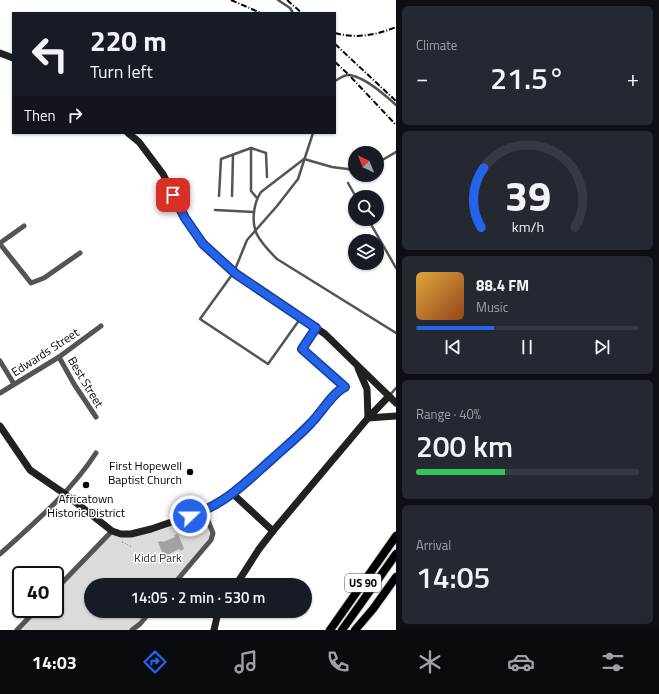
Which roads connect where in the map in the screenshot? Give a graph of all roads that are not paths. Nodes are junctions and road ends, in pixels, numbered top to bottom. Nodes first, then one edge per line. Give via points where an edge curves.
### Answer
1 (278, 0) edge
2 (293, 12) edge
3 (0, 53) edge
4 (12, 58) edge
5 (336, 80) edge
6 (396, 105) edge
7 (129, 134) edge
8 (313, 134) edge
9 (251, 148) junction
10 (396, 152) edge
11 (233, 155) junction
12 (304, 159) junction
13 (384, 159) edge
14 (348, 169) edge
15 (267, 177) dead end
16 (348, 183) dead end
17 (352, 190) edge
18 (219, 196) dead end
19 (232, 196) dead end
20 (257, 198) junction
21 (215, 210) dead end
22 (254, 212) junction
23 (24, 226) dead end
24 (372, 226) edge
25 (254, 230) junction
26 (0, 243) edge
27 (80, 253) dead end
28 (396, 268) edge
29 (234, 272) junction
30 (301, 318) junction
31 (101, 326) dead end
32 (316, 328) junction
33 (396, 333) edge
34 (59, 357) junction
35 (0, 361) edge
36 (357, 365) junction
37 (14, 384) junction
38 (345, 387) joint
39 (396, 388) edge
40 (0, 393) edge
41 (389, 396) junction
42 (396, 403) edge
43 (396, 416) edge
44 (96, 417) dead end
45 (368, 418) junction
46 (0, 426) edge
47 (96, 453) dead end
48 (65, 494) junction
49 (233, 494) junction
50 (204, 512) junction
51 (112, 531) junction
52 (273, 531) junction
53 (396, 536) edge
54 (0, 554) edge
55 (396, 554) edge
56 (396, 577) edge
57 (179, 578) edge
58 (240, 578) edge
59 (64, 581) edge
60 (28, 618) edge
61 (145, 618) edge
62 (217, 618) edge
63 (17, 630) edge
64 (132, 630) edge
65 (214, 630) edge
66 (330, 630) edge
67 (342, 630) edge
68 (355, 630) edge

1 - 2 lane
3 - 4 street
5 - 6 lane via 349,75 363,80
7 - 29 street via 139,142 163,174 185,218 203,244
8 - 12 lane
9 - 11 lane
9 - 15 lane via 266,153
9 - 20 lane via 251,191
10 - 13 lane
11 - 18 lane via 221,160
11 - 19 lane
12 - 14 lane via 332,168
12 - 20 lane via 261,192
12 - 25 lane via 298,179
16 - 17 lane
20 - 22 lane
21 - 22 lane
22 - 25 lane
23 - 26 street
24 - 28 lane
25 - 29 lane via 247,240
25 - 33 lane via 277,259
26 - 27 street via 31,283 44,278
29 - 30 street
29 - 30 lane via 200,319 268,364
30 - 32 street
31 - 34 street, Edwards Street
32 - 36 street
32 - 38 lane via 302,349
34 - 37 street, Edwards Street
34 - 44 street, Best Street
35 - 37 street
36 - 41 street
36 - 45 street via 367,389
37 - 40 street, Edwards Street
38 - 49 street via 337,391 311,423
39 - 41 lane
41 - 42 street
41 - 45 street
43 - 45 street
45 - 52 street
46 - 48 street via 30,470
47 - 48 street
48 - 51 street
48 - 54 street
49 - 50 street
49 - 52 street
50 - 51 street via 131,534
50 - 57 street via 213,533 211,540
51 - 59 street
52 - 58 street
53 - 66 main road, US 90
55 - 67 main road, US 90
56 - 68 main road
60 - 63 street
61 - 64 street
62 - 65 street

